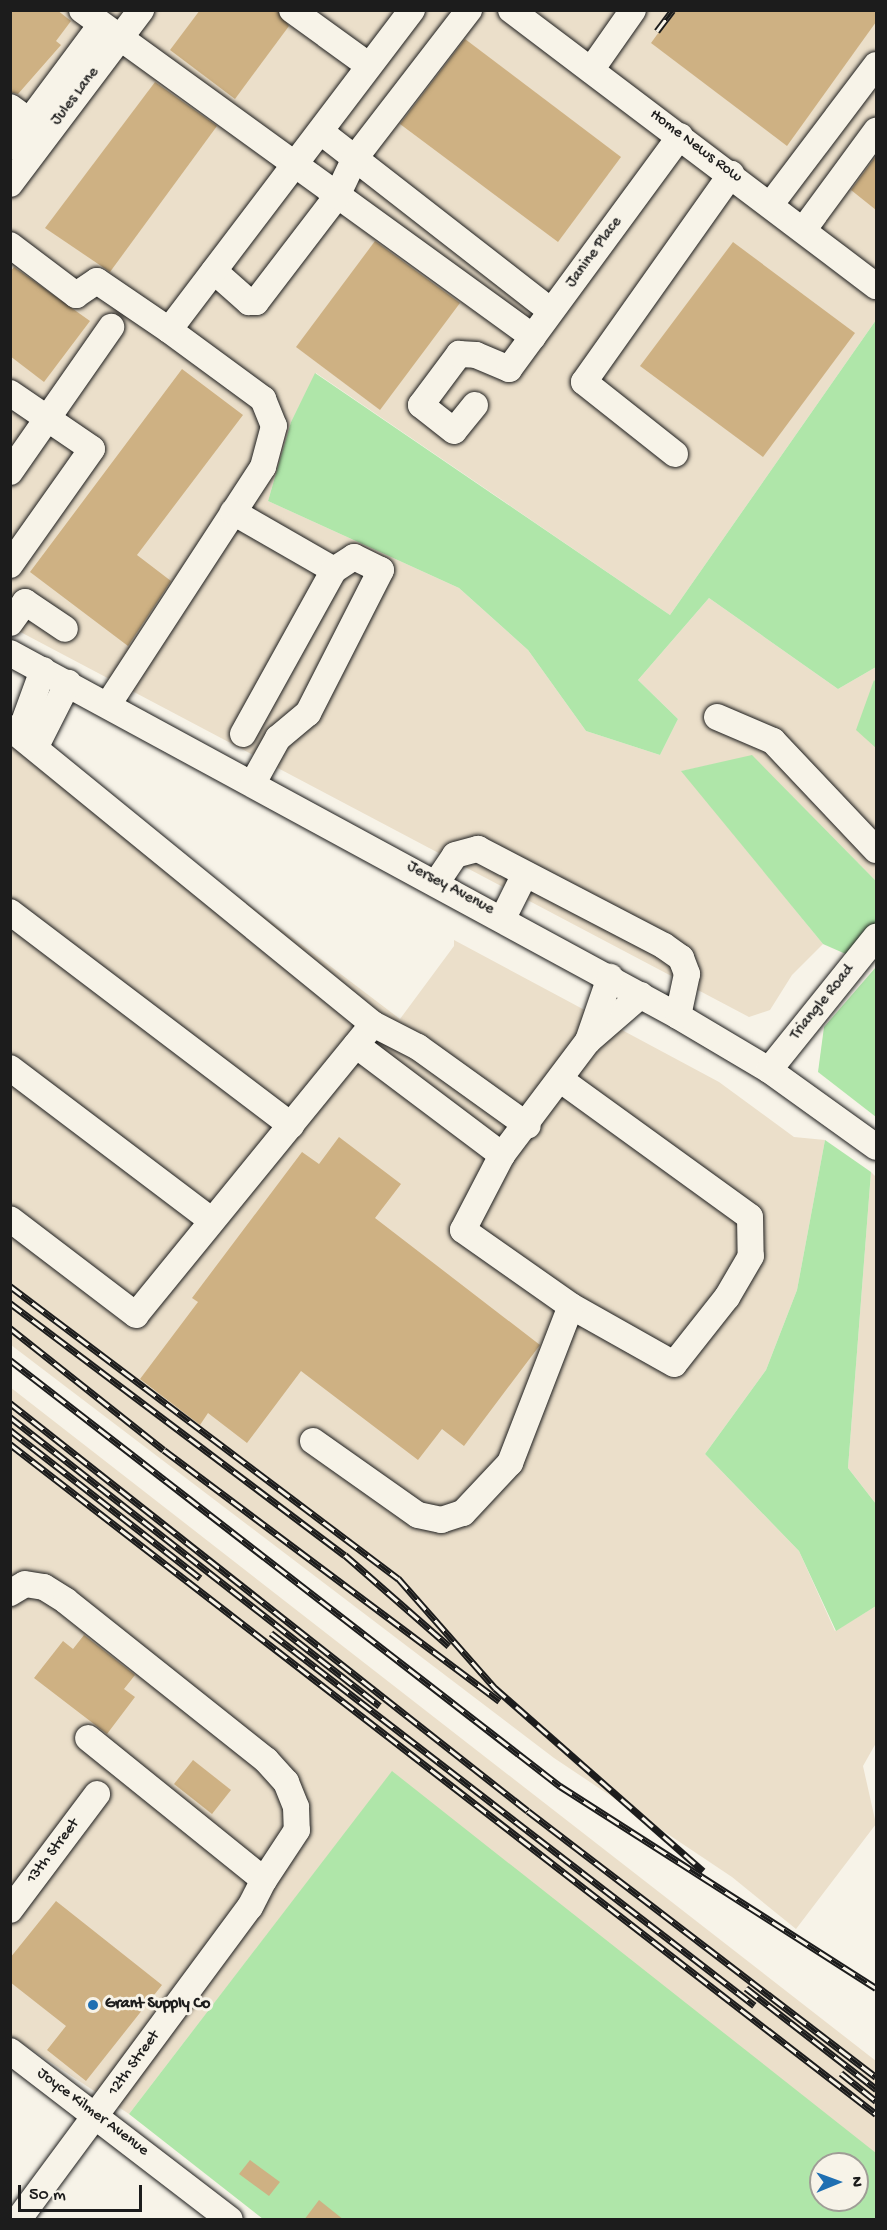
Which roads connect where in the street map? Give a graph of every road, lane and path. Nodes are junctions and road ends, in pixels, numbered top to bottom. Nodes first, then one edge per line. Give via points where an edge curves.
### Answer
1 (141, 10) edge
2 (292, 10) edge
3 (412, 10) edge
4 (469, 10) edge
5 (511, 10) edge
6 (633, 10) edge
7 (101, 24) edge
8 (368, 65) junction
9 (876, 65) edge
10 (591, 70) junction
11 (29, 121) edge
12 (876, 131) edge
13 (321, 132) junction
14 (680, 136) junction
15 (10, 147) edge
16 (355, 158) junction
17 (294, 167) junction
18 (731, 174) junction
19 (10, 184) edge
20 (337, 196) junction
21 (771, 204) junction
22 (804, 229) junction
23 (10, 245) edge
24 (214, 271) junction
25 (876, 286) edge
26 (551, 311) junction
27 (111, 327) dead end
28 (169, 330) junction
29 (532, 337) junction
30 (10, 393) edge
31 (475, 405) dead end
32 (42, 427) junction
33 (675, 454) dead end
34 (10, 472) edge
35 (233, 512) junction
36 (10, 565) edge
37 (334, 570) junction
38 (10, 623) edge
39 (65, 629) dead end
40 (10, 652) edge
41 (44, 670) junction
42 (68, 683) junction
43 (108, 705) junction
44 (717, 717) dead end
45 (243, 734) dead end
46 (22, 736) edge
47 (253, 783) junction
48 (876, 850) edge
49 (525, 874) junction
50 (437, 882) junction
51 (10, 912) edge
52 (503, 918) junction
53 (876, 937) edge
54 (610, 977) junction
55 (641, 995) junction
56 (678, 1017) junction
57 (373, 1024) junction
58 (588, 1041) junction
59 (356, 1045) junction
60 (10, 1068) edge
61 (769, 1070) junction
62 (561, 1080) junction
63 (291, 1125) junction
64 (528, 1126) junction
65 (876, 1147) edge
66 (502, 1155) junction
67 (10, 1219) edge
68 (212, 1221) junction
69 (571, 1306) junction
70 (313, 1441) dead end
71 (10, 1593) edge
72 (88, 1738) dead end
73 (97, 1794) dead end
74 (264, 1880) junction
75 (10, 1911) edge
76 (10, 2051) edge
77 (98, 2115) junction
78 (18, 2220) edge
79 (230, 2220) edge

1 - 7 street, Jules Lane
2 - 8 street
3 - 8 street
4 - 16 street
5 - 10 street, Home News Row
6 - 10 street
7 - 11 street, Jules Lane
7 - 17 street
8 - 13 street
9 - 21 street
10 - 14 street, Home News Row
11 - 15 street
11 - 19 street, Jules Lane
12 - 22 street
13 - 16 street
13 - 17 street
14 - 18 street, Home News Row
14 - 26 street, Janine Place
16 - 20 street
16 - 26 street
17 - 20 street
17 - 24 street
18 - 21 street, Home News Row
18 - 33 street via 584,382
20 - 24 street via 256,302 249,302
20 - 29 street
21 - 22 street, Home News Row
22 - 25 street, Home News Row
23 - 28 street via 76,295 97,281
24 - 28 street
26 - 29 street, Janine Place
27 - 32 street
28 - 35 street via 263,399 274,426 263,467
29 - 31 street, Janine Place via 509,369 476,355 459,354 421,405 454,431
30 - 32 street
32 - 34 street
32 - 36 street via 92,448
35 - 37 street
35 - 43 street
37 - 45 street
37 - 47 street via 354,556 381,570 308,713 278,738
38 - 39 street via 25,602
40 - 41 street, Jersey Avenue
41 - 42 street, Jersey Avenue
41 - 46 street
42 - 43 street, Jersey Avenue
42 - 46 street
43 - 47 street, Jersey Avenue
44 - 48 street via 772,741
46 - 57 street
47 - 50 street, Jersey Avenue
49 - 50 street via 478,849 464,849
49 - 52 street
49 - 56 street via 681,958 688,984
50 - 52 street, Jersey Avenue
51 - 63 street
52 - 54 street, Jersey Avenue
53 - 61 street, Triangle Road
54 - 55 street, Jersey Avenue
54 - 58 street
55 - 56 street, Jersey Avenue
55 - 58 street
56 - 61 street, Jersey Avenue
57 - 59 street
57 - 64 street via 418,1047
58 - 62 street
59 - 63 street
59 - 66 street
60 - 68 street
61 - 65 street, Jersey Avenue
62 - 64 street
62 - 69 street via 750,1216 752,1256 727,1297 674,1364
63 - 68 street
64 - 66 street
66 - 69 street via 463,1230
67 - 68 street via 136,1315
69 - 70 street via 510,1463 463,1514 441,1520 418,1515
71 - 74 street, 12th Street via 25,1584 44,1587 66,1601 266,1760 286,1782 296,1808 297,1830
72 - 74 street
73 - 75 street, 13th Street
74 - 77 street, 12th Street via 250,1907
76 - 77 street, Joyce Kilmer Avenue
77 - 78 street, 12th Street
77 - 79 street, Joyce Kilmer Avenue

